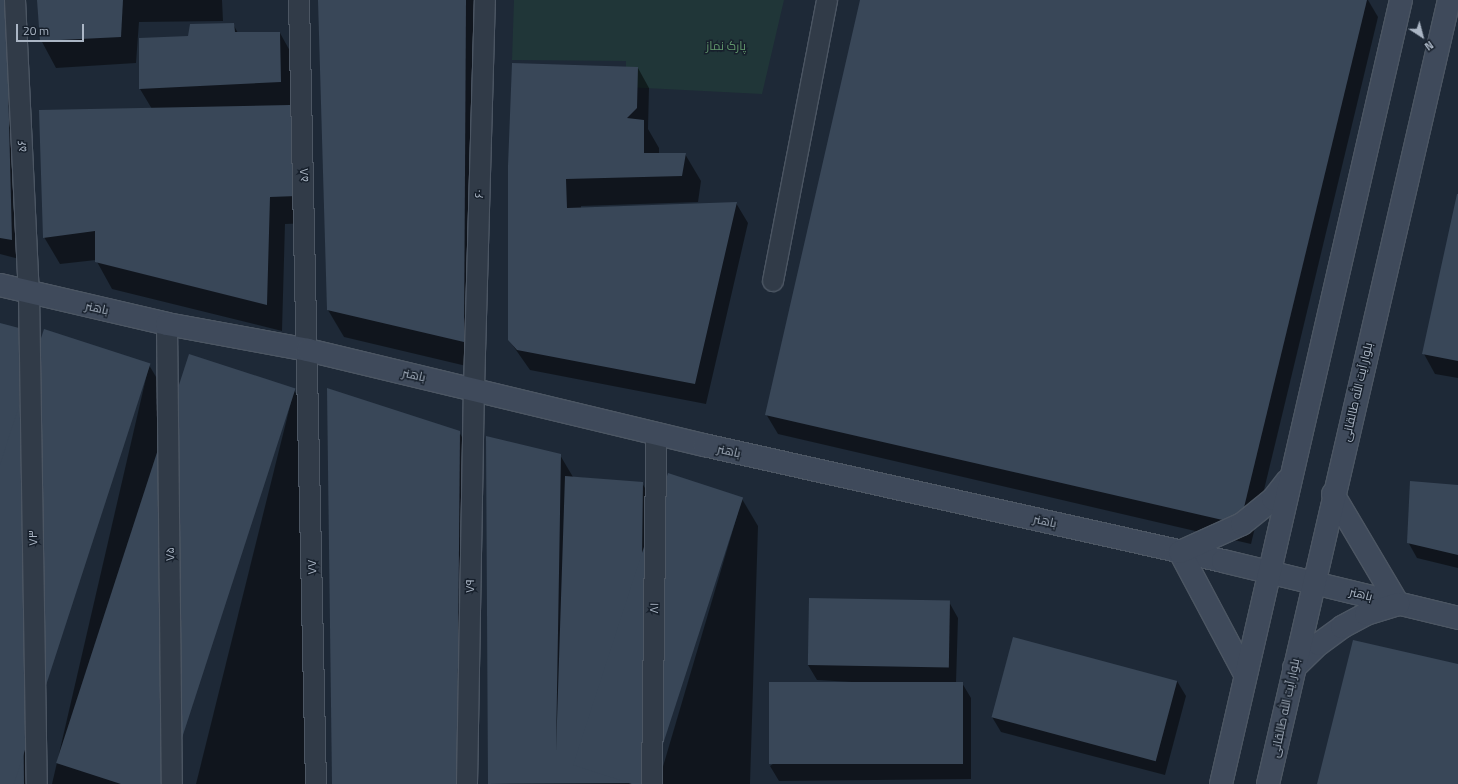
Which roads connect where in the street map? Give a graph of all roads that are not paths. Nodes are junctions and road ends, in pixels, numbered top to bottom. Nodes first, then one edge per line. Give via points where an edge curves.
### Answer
1 (15, 0) edge
2 (299, 0) edge
3 (485, 0) edge
4 (827, 0) edge
5 (1401, 0) edge
6 (1451, 8) edge
7 (773, 281) dead end
8 (0, 285) edge
9 (29, 292) junction
10 (167, 324) junction
11 (308, 350) junction
12 (474, 389) junction
13 (656, 433) junction
14 (1290, 477) junction
15 (1333, 494) junction
16 (1180, 552) junction
17 (1268, 572) junction
18 (1313, 583) junction
19 (1398, 604) junction
20 (1458, 618) edge
21 (1294, 668) junction
22 (1245, 674) junction
23 (37, 784) edge
24 (172, 784) edge
25 (316, 784) edge
26 (467, 784) edge
27 (652, 784) edge
28 (1221, 784) edge
29 (1268, 784) edge

1 - 9 street, ۵۶
2 - 11 street, ۵۸
3 - 12 street, ۶۰
4 - 7 street
5 - 14 main road
6 - 15 main road, بلوار آیت الله طالقانی
8 - 9 main road, باهنر
9 - 10 main road, باهنر
9 - 23 street, ۷۳
10 - 11 main road, باهنر
10 - 24 street, ۷۵
11 - 12 main road, باهنر
11 - 25 street, ۷۷
12 - 13 main road, باهنر
12 - 26 street, ۷۹
13 - 16 main road, باهنر
13 - 27 street, ۸۱
14 - 16 main road via 1273,499 1242,524
14 - 17 main road
15 - 18 main road, بلوار آیت الله طالقانی
15 - 19 main road
16 - 17 main road, باهنر
16 - 22 main road
17 - 18 main road, باهنر
17 - 22 main road
18 - 19 main road, باهنر
18 - 21 main road, بلوار آیت الله طالقانی
19 - 20 main road, باهنر
19 - 21 main road via 1366,614 1342,627 1319,644
21 - 29 main road, بلوار آیت الله طالقانی
22 - 28 main road

